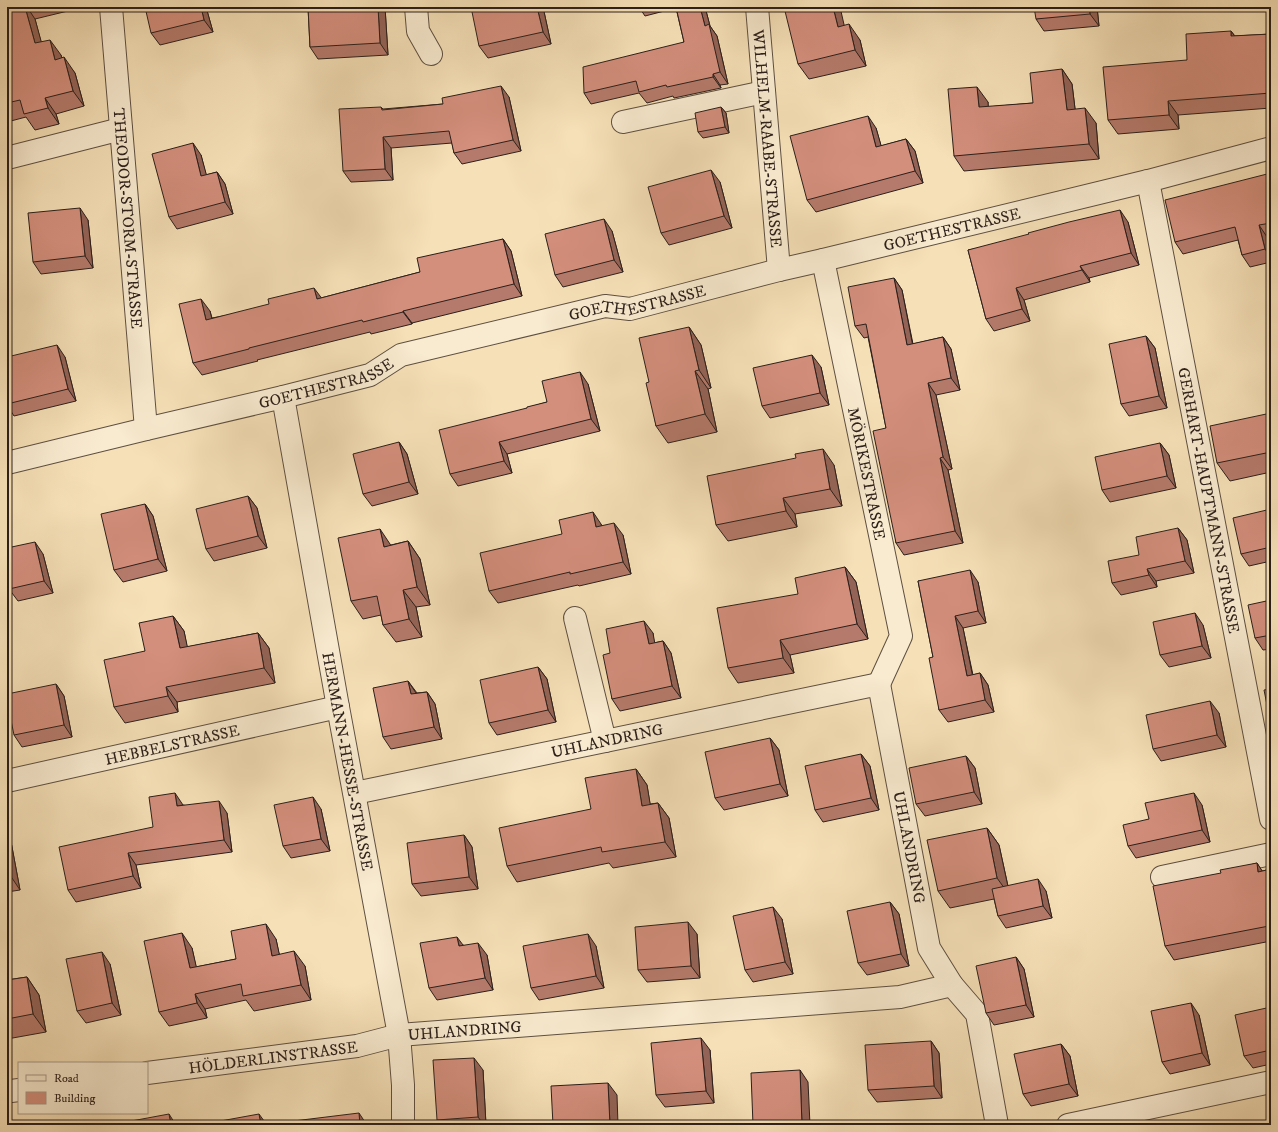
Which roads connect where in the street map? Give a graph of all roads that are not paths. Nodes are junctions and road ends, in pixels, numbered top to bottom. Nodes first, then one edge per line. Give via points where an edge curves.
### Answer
1 (111, 7) edge
2 (416, 7) edge
3 (757, 7) edge
4 (431, 54) dead end
5 (764, 92) junction
6 (623, 122) dead end
7 (121, 129) junction
8 (1271, 148) edge
9 (7, 158) edge
10 (1148, 181) junction
11 (823, 260) junction
12 (779, 270) junction
13 (283, 398) junction
14 (146, 429) junction
15 (7, 463) edge
16 (575, 618) dead end
17 (879, 684) junction
18 (338, 707) junction
19 (605, 741) junction
20 (7, 780) edge
21 (354, 793) junction
22 (1271, 819) edge
23 (1271, 854) edge
24 (1162, 877) dead end
25 (952, 985) junction
26 (399, 1034) junction
27 (148, 1073) edge
28 (1271, 1082) edge
29 (403, 1125) edge
30 (997, 1125) edge
31 (1068, 1125) edge

1 - 7 street, THEODOR-STORM-STRASSE
2 - 4 street via 418,31
3 - 5 street, WILHELM-RAABE-STRASSE
5 - 6 street
5 - 12 street, WILHELM-RAABE-STRASSE
7 - 9 street
7 - 14 street, THEODOR-STORM-STRASSE
8 - 10 street, GOETHESTRASSE
10 - 11 street, GOETHESTRASSE
10 - 22 street, GERHART-HAUPTMANN-STRASSE
11 - 12 street, GOETHESTRASSE
11 - 17 street, MÖRIKESTRASSE via 901,636
12 - 13 street, GOETHESTRASSE via 630,309 605,306 401,355 370,375
13 - 14 street, GOETHESTRASSE
13 - 18 street, HERMANN-HESSE-STRASSE
14 - 15 street, GOETHESTRASSE
16 - 19 street
17 - 19 street, UHLANDRING
17 - 25 street, UHLANDRING via 929,948
18 - 20 street, HEBBELSTRASSE
18 - 21 street, HERMANN-HESSE-STRASSE
19 - 21 street, UHLANDRING
21 - 26 street, HERMANN-HESSE-STRASSE
23 - 24 street
25 - 26 street, UHLANDRING via 900,997
25 - 30 street via 977,1014
26 - 27 street, HÖLDERLINSTRASSE via 357,1046
26 - 29 street, HERMANN-HESSE-STRASSE
28 - 31 street

